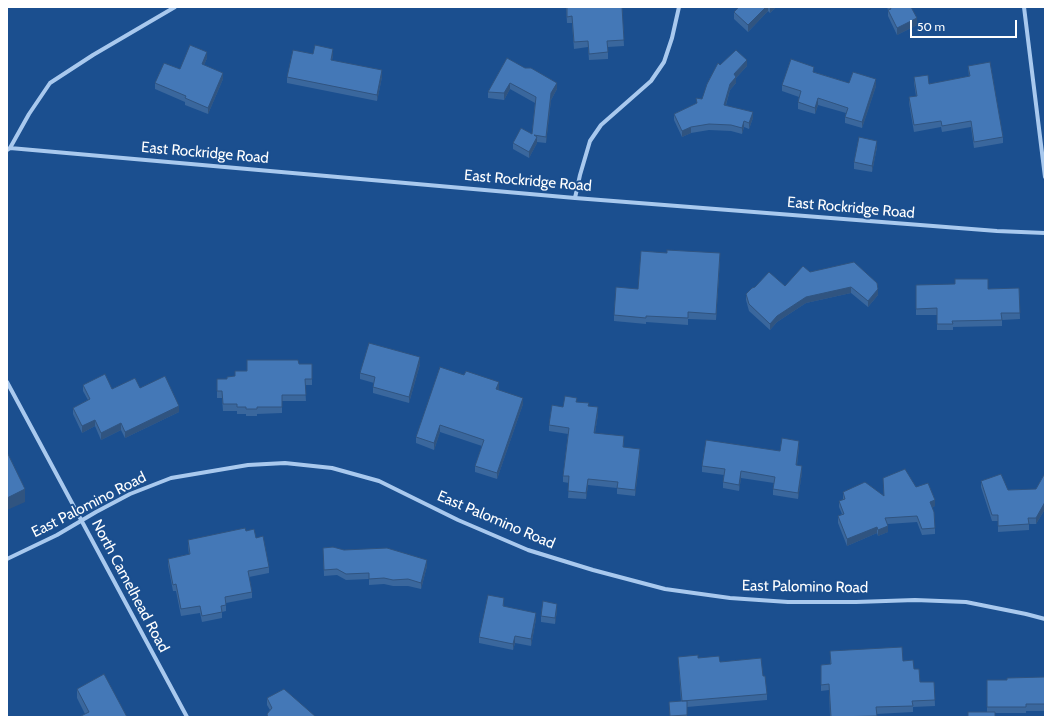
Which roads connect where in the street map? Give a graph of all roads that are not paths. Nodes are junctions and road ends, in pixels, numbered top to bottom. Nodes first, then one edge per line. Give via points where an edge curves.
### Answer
1 (175, 7) edge
2 (678, 7) edge
3 (1024, 7) edge
4 (8, 149) edge
5 (1045, 176) edge
6 (575, 198) junction
7 (1045, 233) edge
8 (7, 382) edge
9 (81, 520) junction
10 (7, 559) edge
11 (1045, 619) edge
12 (187, 717) edge

1 - 4 street via 92,55 50,83
2 - 6 street via 664,62 651,81 601,125 590,141
3 - 5 street
4 - 6 street, East Rockridge Road
6 - 7 street, East Rockridge Road
8 - 9 street, North Camelhead Road
9 - 10 street, East Palomino Road via 57,535
9 - 11 street, East Palomino Road via 130,494 171,478 248,465 293,464 332,468 379,481 458,520 528,550 665,589 730,598 788,602 966,602
9 - 12 street, North Camelhead Road

